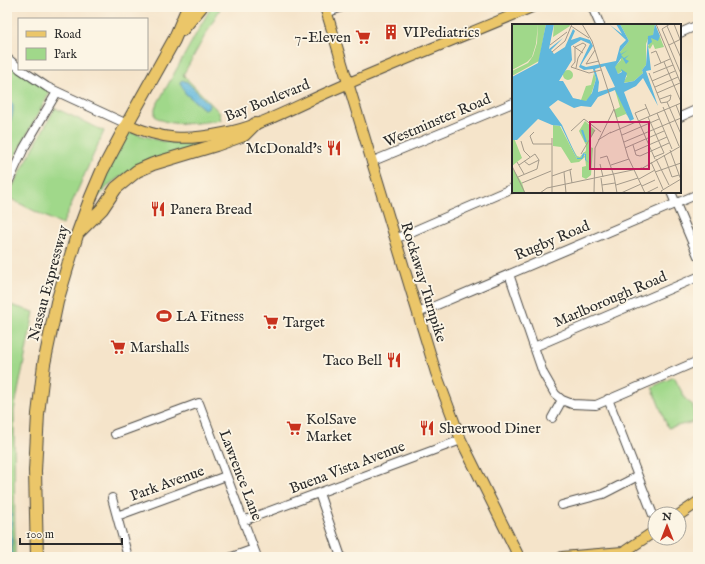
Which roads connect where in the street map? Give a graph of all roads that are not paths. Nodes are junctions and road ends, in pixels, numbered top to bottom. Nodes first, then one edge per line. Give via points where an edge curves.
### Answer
1 (188, 7) edge
2 (201, 7) edge
3 (342, 7) edge
4 (532, 7) edge
5 (592, 7) edge
6 (326, 10) edge
7 (600, 24) edge
8 (698, 25) edge
9 (681, 33) edge
10 (174, 40) junction
11 (7, 58) edge
12 (18, 67) edge
13 (21, 70) edge
14 (348, 84) junction
15 (57, 92) junction
16 (512, 103) edge
17 (698, 109) edge
18 (681, 117) edge
19 (127, 124) junction
20 (255, 124) junction
21 (371, 162) junction
22 (7, 185) edge
23 (512, 188) edge
24 (671, 193) edge
25 (698, 194) edge
26 (676, 203) junction
27 (76, 234) junction
28 (395, 239) junction
29 (698, 256) edge
30 (510, 274) junction
31 (698, 277) edge
32 (418, 313) junction
33 (534, 347) junction
34 (698, 361) edge
35 (608, 399) junction
36 (562, 400) junction
37 (552, 418) dead end
38 (115, 434) dead end
39 (461, 440) junction
40 (226, 476) junction
41 (638, 476) junction
42 (319, 493) junction
43 (112, 498) dead end
44 (698, 502) edge
45 (562, 505) dead end
46 (650, 506) edge
47 (687, 510) edge
48 (117, 516) junction
49 (243, 521) junction
50 (647, 536) edge
51 (255, 553) edge
52 (620, 555) edge
53 (37, 557) edge
54 (128, 557) edge
55 (232, 557) edge
56 (341, 557) edge
57 (519, 557) edge
58 (562, 557) edge

1 - 10 highway, Nassau Expressway
2 - 10 highway, Nassau Expressway
3 - 6 street
4 - 14 main road, Bay Boulevard
5 - 7 street
6 - 14 main road, Rockaway Turnpike
8 - 9 street
10 - 19 highway, Nassau Expressway
11 - 12 street, Bay Boulevard
13 - 15 street, Bay Boulevard
14 - 20 main road, Bay Boulevard
14 - 21 main road, Rockaway Turnpike
15 - 19 street, Bay Boulevard
15 - 22 street via 24,148
16 - 21 street, Westminster Road
17 - 18 street
19 - 20 main road, Bay Boulevard via 151,134 176,138 224,133
19 - 27 highway, Nassau Expressway via 102,172
20 - 27 highway via 244,135 159,161 137,171 116,188 102,209
21 - 28 main road, Rockaway Turnpike
23 - 28 street
24 - 26 street
25 - 26 street, Rugby Road
26 - 29 street
26 - 30 street, Rugby Road
27 - 53 highway, Nassau Expressway via 53,315 40,393 35,465
28 - 32 main road, Rockaway Turnpike
30 - 32 street, Rugby Road
30 - 33 street
31 - 33 street, Marlborough Road
32 - 39 main road, Rockaway Turnpike via 433,366
33 - 36 street via 543,372 555,394
34 - 35 street
35 - 36 street via 596,405 572,404
35 - 41 street
36 - 37 street
38 - 40 street, Lawrence Lane via 199,403
39 - 42 street, Buena Vista Avenue
39 - 57 main road, Rockaway Turnpike
40 - 48 street, Park Avenue
40 - 49 street, Lawrence Lane
41 - 45 street via 603,494
41 - 46 street
42 - 49 street, Buena Vista Avenue
42 - 56 street
43 - 48 street
44 - 47 main road
48 - 54 street
49 - 51 street, Lawrence Lane
50 - 52 main road
51 - 55 street
52 - 58 main road

